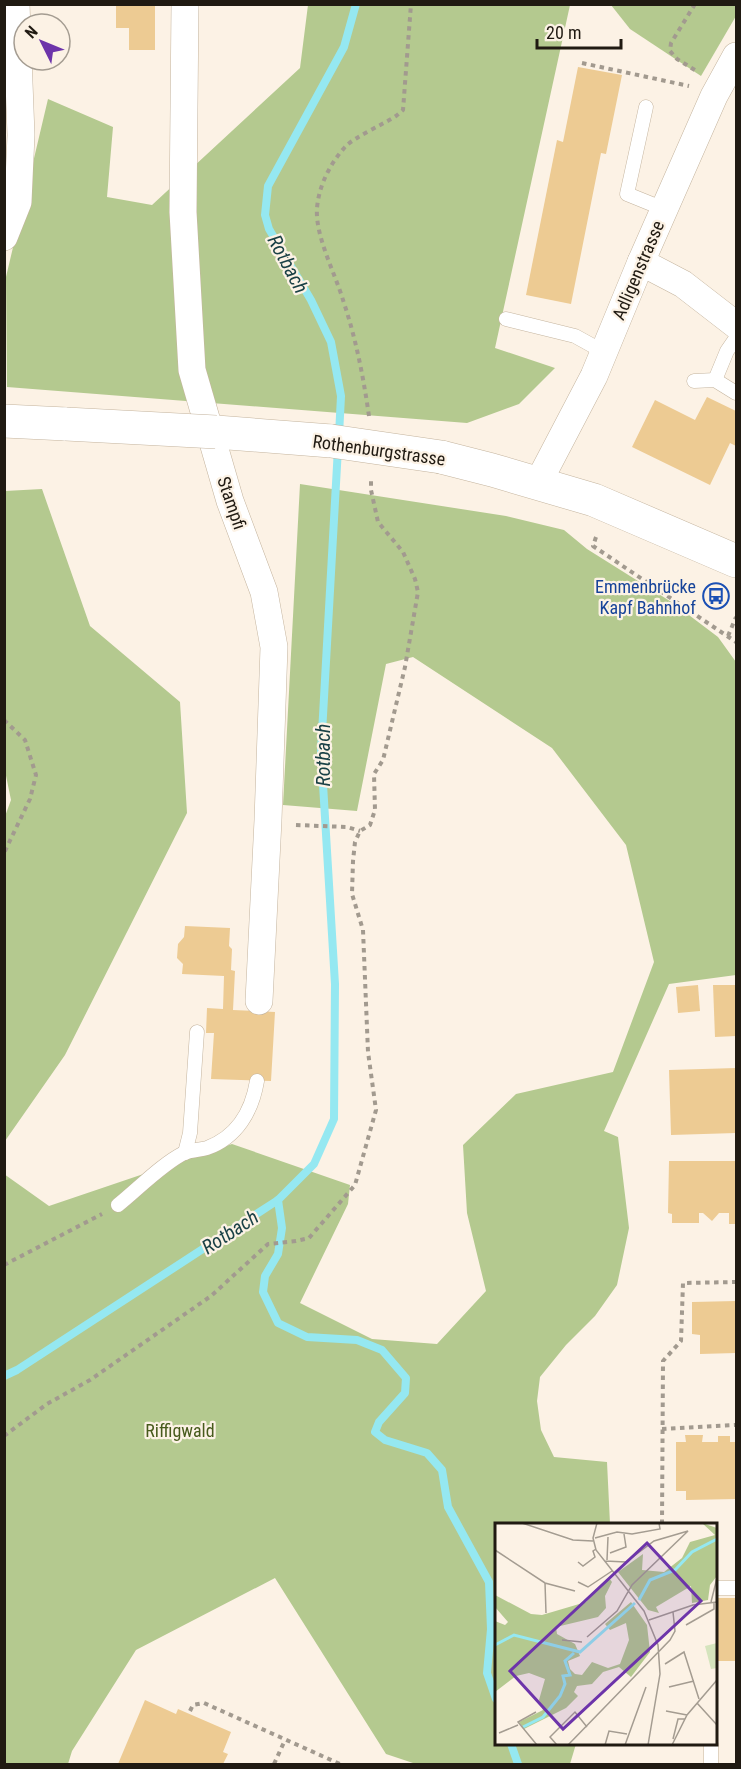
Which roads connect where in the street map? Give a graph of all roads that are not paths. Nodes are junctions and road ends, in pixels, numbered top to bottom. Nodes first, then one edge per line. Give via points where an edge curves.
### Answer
1 (16, 4) edge
2 (185, 4) edge
3 (736, 56) edge
4 (646, 106) dead end
5 (664, 209) junction
6 (4, 237) edge
7 (641, 262) junction
8 (506, 320) dead end
9 (736, 326) edge
10 (736, 338) edge
11 (604, 352) junction
12 (716, 380) junction
13 (694, 381) dead end
14 (736, 393) edge
15 (4, 421) edge
16 (538, 483) junction
17 (736, 561) edge
18 (258, 1006) dead end
19 (197, 1032) dead end
20 (257, 1081) dead end
21 (185, 1153) junction
22 (118, 1205) road end
23 (717, 1588) edge
24 (736, 1588) edge
25 (711, 1745) edge
26 (711, 1764) edge

1 - 6 street via 21,135 18,202
2 - 18 street, Stampfi via 183,212 192,370 230,501 264,592 274,647
3 - 5 street, Adligenstrasse
4 - 5 lane via 627,194
5 - 7 street, Adligenstrasse
7 - 9 street via 683,284
7 - 11 street, Adligenstrasse
8 - 11 lane via 575,336
10 - 12 lane
11 - 16 street, Adligenstrasse
12 - 13 lane
12 - 14 lane
15 - 16 main road, Rothenburgstrasse, bridge via 331,441 444,457
16 - 17 main road, Rothenburgstrasse via 594,500
19 - 21 lane
20 - 21 lane via 250,1108 233,1131 220,1142
21 - 22 lane
23 - 24 lane
25 - 26 lane

